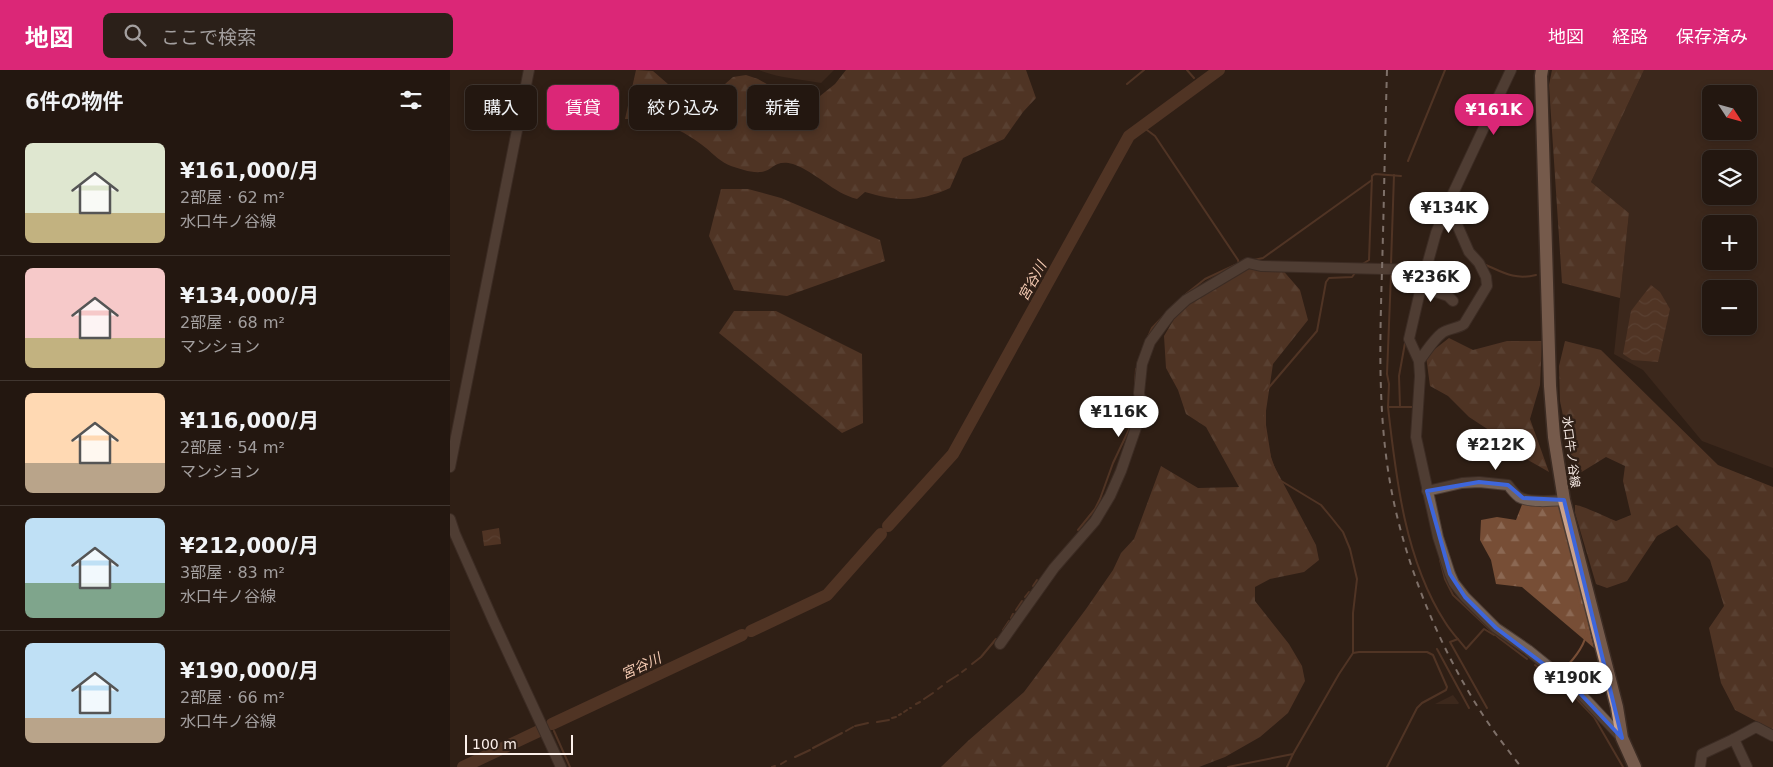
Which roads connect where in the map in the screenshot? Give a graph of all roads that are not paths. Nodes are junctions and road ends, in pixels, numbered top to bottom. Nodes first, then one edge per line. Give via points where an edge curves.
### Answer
1 (529, 70) edge
2 (1511, 70) edge
3 (1542, 70) edge
4 (1448, 204) junction
5 (1426, 270) junction
6 (1421, 287) junction
7 (1453, 301) dead end
8 (1419, 361) junction
9 (450, 467) edge
10 (1426, 491) junction
11 (1564, 500) junction
12 (450, 519) edge
13 (1000, 644) dead end
14 (1773, 736) edge
15 (1622, 738) junction
16 (1734, 739) junction
17 (561, 767) edge
18 (1635, 767) edge
19 (1700, 767) edge
20 (1748, 767) edge

1 - 9 street
2 - 4 street
3 - 11 main road, 水口牛ノ谷線 via 1550,386
4 - 5 street
4 - 8 street via 1469,252 1486,277 1487,286 1464,324 1459,329 1442,333
5 - 6 street
5 - 13 street via 1261,266 1246,259 1186,300 1150,342 1142,364 1139,393 1142,410 1110,496 1095,522 1054,568
6 - 7 street via 1448,296
6 - 8 street via 1409,339
8 - 10 street via 1416,437
10 - 11 street via 1479,482 1508,485 1523,498
10 - 15 street via 1450,574 1465,597 1496,628 1575,688
11 - 15 main road, 水口牛ノ谷線
12 - 17 street
14 - 16 street via 1756,727
15 - 18 main road, 水口牛ノ谷線
16 - 19 street via 1702,754
16 - 20 street

